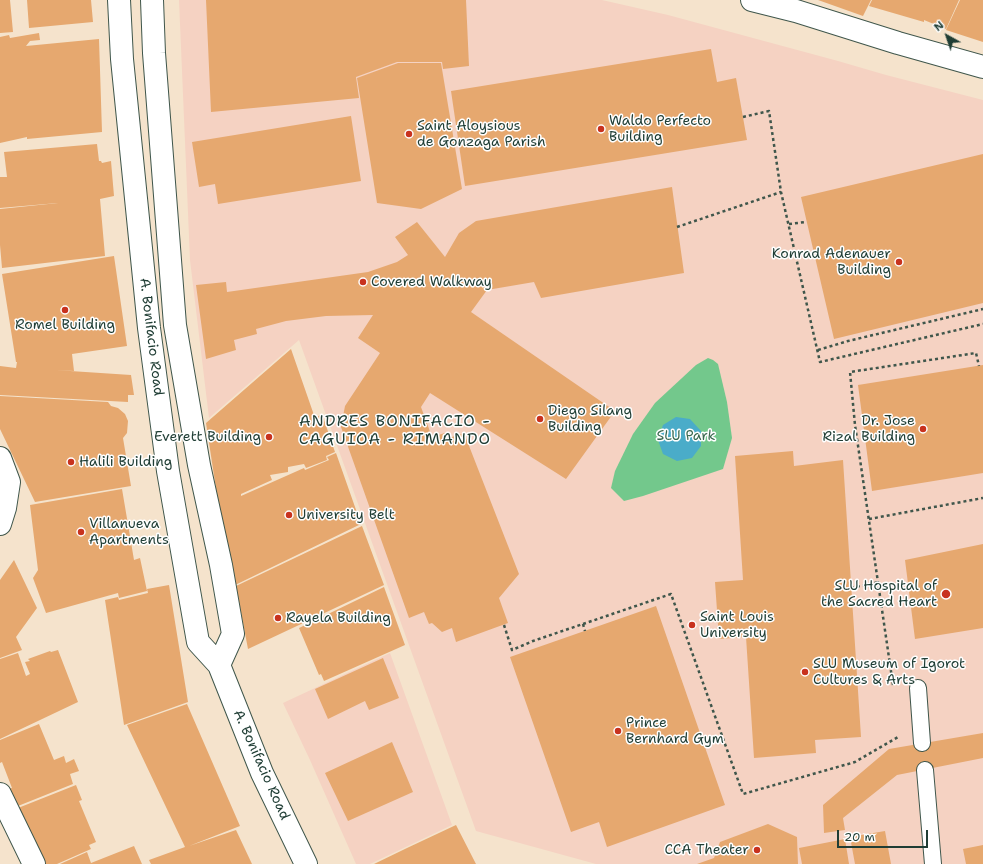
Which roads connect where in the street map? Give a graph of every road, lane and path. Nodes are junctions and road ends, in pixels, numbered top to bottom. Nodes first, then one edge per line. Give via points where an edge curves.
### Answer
1 (119, 0) edge
2 (152, 0) edge
3 (752, 0) edge
4 (983, 67) edge
5 (743, 117) dead end
6 (781, 192) junction
7 (806, 222) dead end
8 (789, 224) junction
9 (677, 227) dead end
10 (983, 309) edge
11 (983, 324) edge
12 (818, 350) junction
13 (979, 366) dead end
14 (0, 458) edge
15 (983, 498) edge
16 (0, 524) edge
17 (879, 582) dead end
18 (851, 588) dead end
19 (583, 624) junction
20 (504, 625) dead end
21 (585, 631) dead end
22 (219, 664) junction
23 (918, 688) dead end
24 (900, 735) dead end
25 (922, 743) dead end
26 (925, 770) dead end
27 (0, 794) edge
28 (34, 864) edge
29 (306, 864) edge
30 (933, 864) edge

1 - 22 main road, A. Bonifacio Road via 122,58 142,265 168,471 198,642
2 - 22 main road, A. Bonifacio Road via 175,325 198,465 221,565 233,634
3 - 4 main road
5 - 6 path via 769,110
6 - 8 path
6 - 9 path
7 - 8 path
8 - 12 path
10 - 12 path
11 - 12 path via 820,362
13 - 15 path via 976,353 850,372 869,519
14 - 16 main road via 9,482
17 - 18 path
19 - 20 path via 512,650
19 - 21 path
19 - 24 path via 671,594 743,794 855,762
22 - 29 main road, A. Bonifacio Road via 262,772
23 - 25 lane
26 - 30 lane
27 - 28 main road

